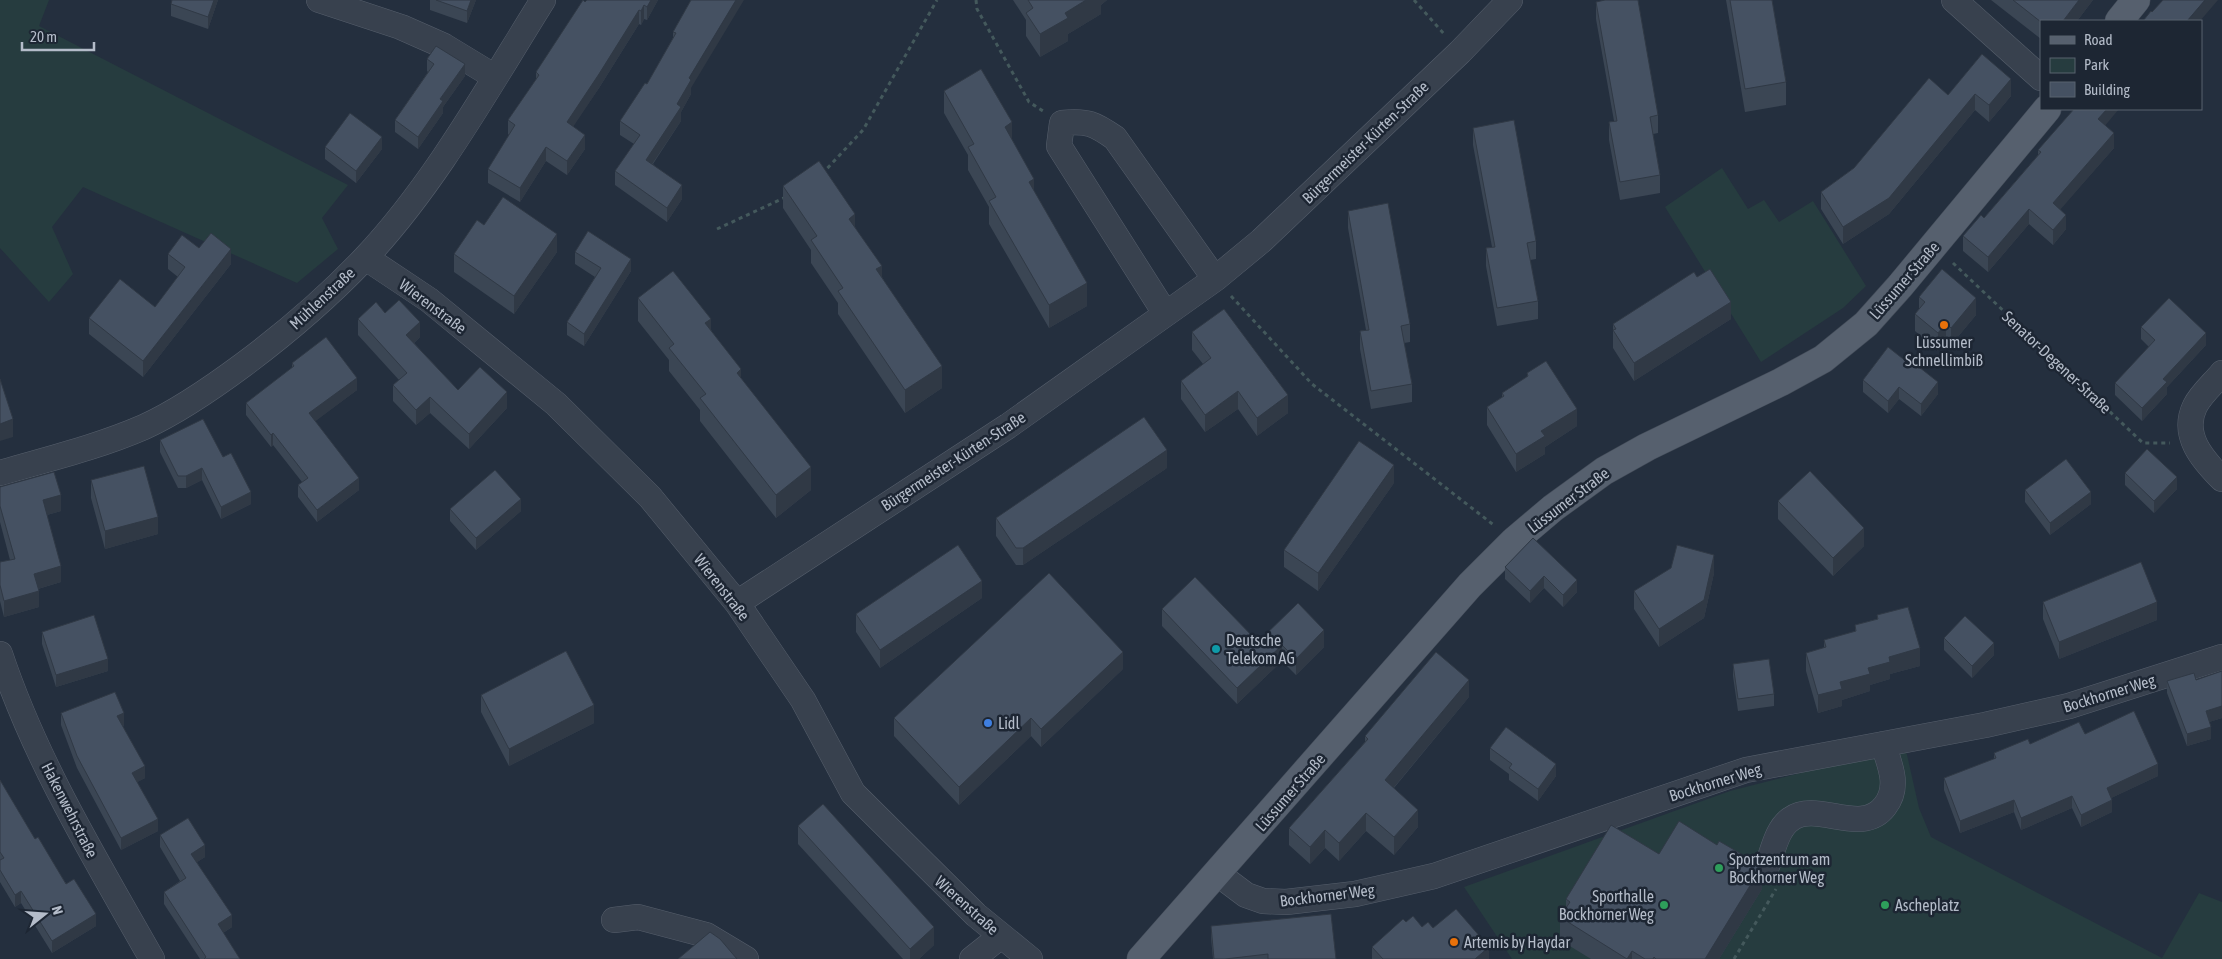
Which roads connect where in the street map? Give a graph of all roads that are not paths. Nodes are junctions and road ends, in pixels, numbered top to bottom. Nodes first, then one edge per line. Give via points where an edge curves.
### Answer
1 (319, 0) edge
2 (543, 0) edge
3 (1510, 0) edge
4 (1954, 0) edge
5 (2136, 0) edge
6 (2120, 20) edge
7 (495, 77) junction
8 (2040, 77) edge
9 (2046, 110) edge
10 (366, 258) junction
11 (1215, 279) junction
12 (1165, 313) junction
13 (2222, 373) edge
14 (0, 473) edge
15 (2222, 479) edge
16 (737, 603) junction
17 (0, 654) edge
18 (2222, 657) edge
19 (1883, 744) junction
20 (1767, 866) road end
21 (1218, 874) junction
22 (614, 920) dead end
23 (1001, 936) junction
24 (152, 959) edge
25 (746, 959) edge
26 (972, 959) edge
27 (1030, 959) edge
28 (1141, 959) edge

1 - 7 street via 400,27 444,46
2 - 7 street, Mühlenstraße
3 - 11 street, Bürgermeister-Kürten-Straße via 1460,52 1261,241
4 - 8 street
5 - 6 main road
7 - 10 street, Mühlenstraße via 413,200
9 - 21 main road, Lüssumer Straße via 1866,324 1823,359 1604,471 1514,541 1470,585
10 - 14 street, Mühlenstraße via 278,339 204,394 144,427 86,449
10 - 16 street, Wierenstraße via 429,300 556,404 650,498
11 - 12 street, Bürgermeister-Kürten-Straße
11 - 12 street via 1115,138 1098,126 1082,121 1062,122 1059,146
12 - 16 street, Bürgermeister-Kürten-Straße via 1008,426
13 - 15 street via 2195,404 2189,424 2202,460
16 - 23 street, Wierenstraße via 804,700 853,793
17 - 24 street, Hakenwehrstraße via 60,797
18 - 19 street, Bockhorner Weg via 2069,706
19 - 20 street via 1893,774 1893,790 1879,813 1855,819 1807,813 1793,817 1783,826
19 - 21 street, Bockhorner Weg via 1746,770 1434,876 1354,894 1286,902 1263,901 1246,895
21 - 28 main road, Lüssumer Straße
22 - 25 street via 638,917 706,934
23 - 26 street
23 - 27 street, Wierenstraße

